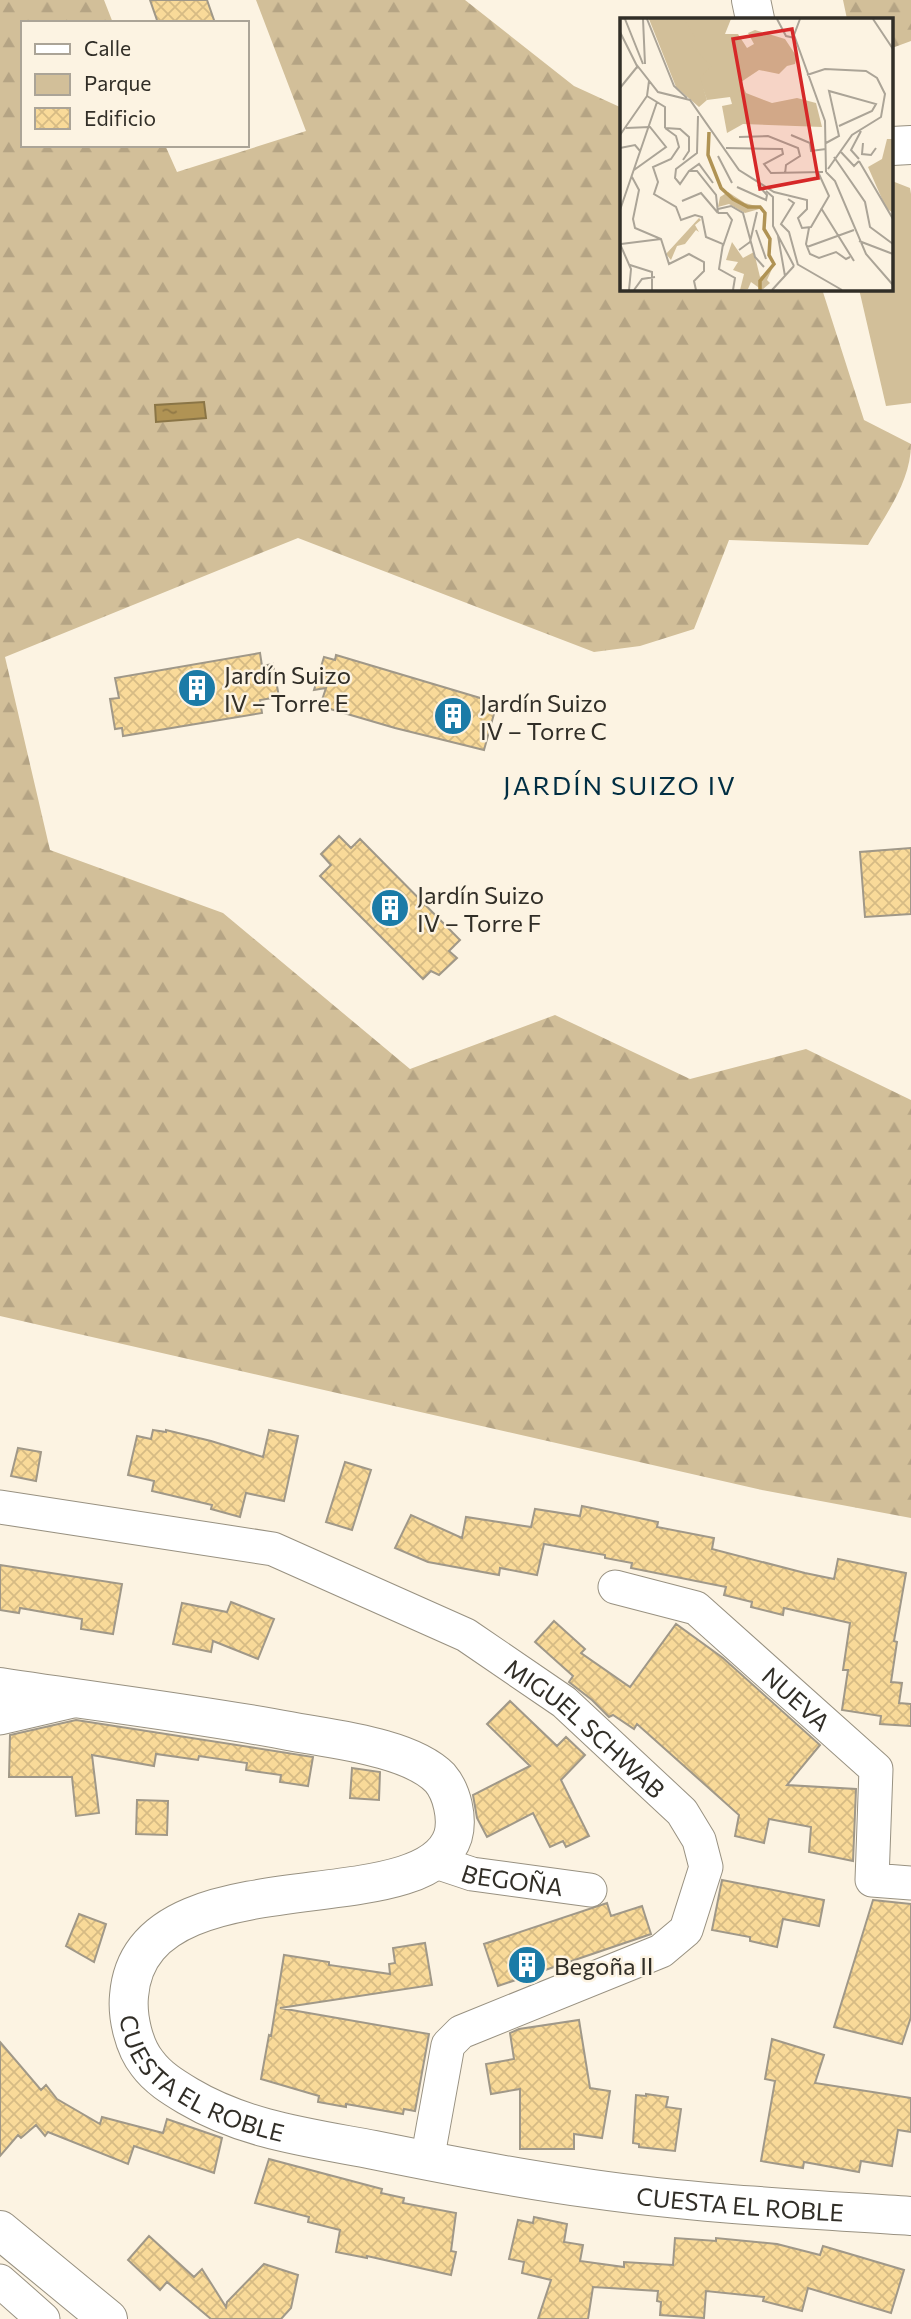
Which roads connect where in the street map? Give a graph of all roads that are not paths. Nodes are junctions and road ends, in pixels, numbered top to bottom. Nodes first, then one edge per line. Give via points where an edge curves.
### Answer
1 (751, 0) edge
2 (755, 18) edge
3 (0, 1507) edge
4 (615, 1587) dead end
5 (0, 1687) edge
6 (80, 1699) junction
7 (0, 1718) edge
8 (436, 1862) junction
9 (911, 1883) edge
10 (590, 1890) dead end
11 (427, 2161) junction
12 (911, 2216) edge
13 (0, 2230) edge
14 (0, 2281) edge
15 (0, 2290) edge
16 (22, 2319) edge
17 (43, 2319) edge
18 (108, 2319) edge

1 - 2 main road
3 - 11 street, MIGUEL SCHWAB via 273,1549 466,1635 564,1702 682,1812 699,1840 706,1867 687,1930 661,1951 461,2032 448,2045
4 - 9 street, NUEVA via 696,1608 876,1769 872,1880
5 - 6 main road
6 - 7 street
6 - 8 main road via 214,1717 373,1746 406,1757 438,1776 453,1798 453,1836
8 - 10 street, BEGOÑA via 472,1874
8 - 11 main road, CUESTA EL ROBLE via 402,1877 214,1909 178,1923 149,1943 138,1959 128,2005 145,2062 166,2083 214,2111 267,2129
11 - 12 main road, CUESTA EL ROBLE via 605,2191 710,2203
13 - 18 main road
14 - 17 street
15 - 16 street

